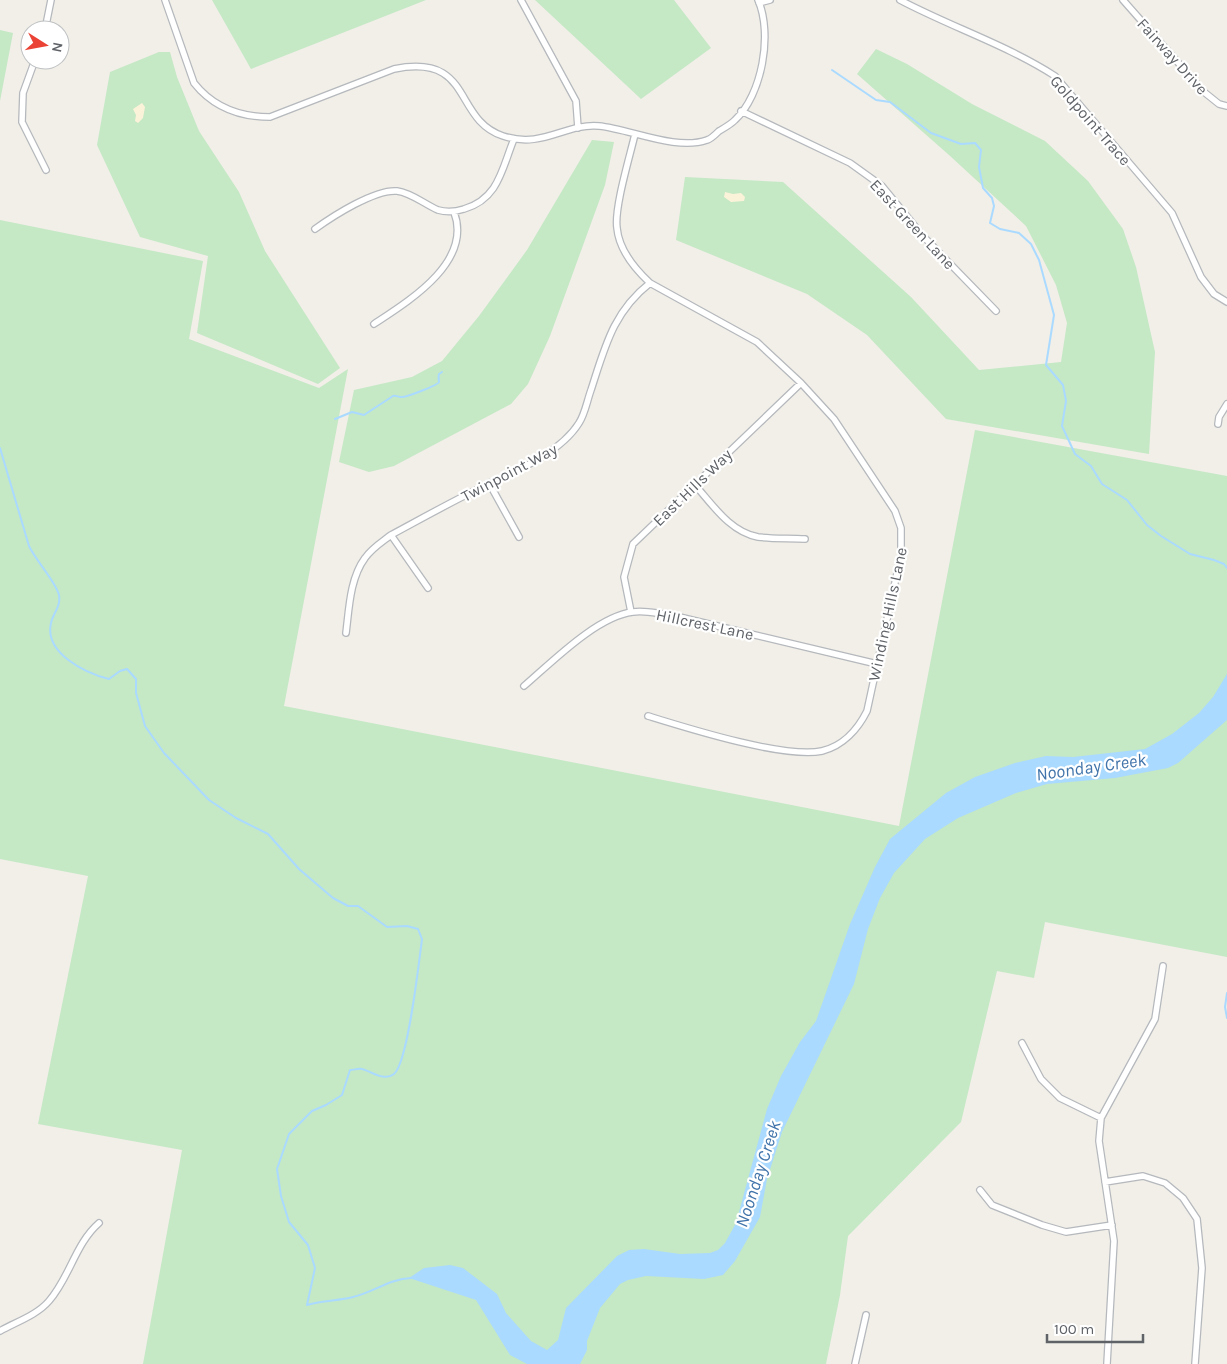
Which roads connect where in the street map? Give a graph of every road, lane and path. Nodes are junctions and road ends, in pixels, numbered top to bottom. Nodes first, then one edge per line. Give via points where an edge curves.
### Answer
1 (51, 0) edge
2 (165, 0) edge
3 (521, 0) edge
4 (770, 0) edge
5 (900, 0) edge
6 (1123, 0) edge
7 (759, 1) edge
8 (47, 20) edge
9 (31, 70) edge
10 (1227, 106) edge
11 (741, 111) junction
12 (578, 128) junction
13 (636, 134) junction
14 (514, 139) junction
15 (46, 170) dead end
16 (454, 212) junction
17 (315, 229) dead end
18 (650, 283) junction
19 (1227, 302) edge
20 (996, 310) dead end
21 (374, 324) dead end
22 (801, 383) junction
23 (1227, 404) edge
24 (1218, 424) dead end
25 (489, 483) junction
26 (694, 485) junction
27 (391, 535) junction
28 (520, 537) dead end
29 (805, 539) dead end
30 (428, 588) dead end
31 (631, 612) junction
32 (346, 633) dead end
33 (876, 664) junction
34 (524, 686) dead end
35 (648, 716) dead end
36 (1163, 966) dead end
37 (1022, 1043) dead end
38 (1101, 1118) junction
39 (1105, 1182) junction
40 (980, 1190) dead end
41 (99, 1223) dead end
42 (1112, 1225) junction
43 (866, 1315) dead end
44 (0, 1331) edge
45 (855, 1364) edge
46 (1107, 1364) edge
47 (1195, 1364) edge

1 - 8 street
2 - 14 street via 194,83 217,104 239,114 270,117 394,69 425,66 447,74 456,82 480,121 491,131
3 - 12 street via 576,101
4 - 7 street
5 - 19 street, Goldpoint Trace via 1055,76 1172,213 1202,277 1214,294
6 - 10 street, Fairway Drive via 1204,92
7 - 11 street via 766,36 764,54 750,98
9 - 15 street via 23,93 22,122
11 - 13 street via 735,120 707,140 680,142
11 - 20 street, East Green Lane via 850,163 882,186 923,236
12 - 13 street via 598,126
12 - 14 street via 540,140
13 - 18 street, Winding Hills Lane via 616,228 626,254
14 - 16 street via 489,196 474,206
16 - 17 street via 438,210 408,194 395,191 375,195
16 - 21 street via 458,240 432,281 414,298
18 - 22 street, Winding Hills Lane via 757,342
18 - 25 street, Twinpoint Way via 623,309 580,422 562,444
22 - 26 street, East Hills Way
22 - 33 street, Winding Hills Lane via 834,419 891,503 901,528 901,555
23 - 24 street
25 - 27 street, Twinpoint Way
25 - 28 street
26 - 29 street via 730,524 747,533
26 - 31 street, East Hills Way via 633,544 624,578
27 - 30 street
27 - 32 street, Twinpoint Way via 376,546 359,567 350,599
31 - 33 street, Hillcrest Lane via 671,615
31 - 34 street, Hillcrest Lane via 591,629
33 - 35 street, Winding Hills Lane via 867,711 861,722 834,747 821,751 767,747
36 - 38 street via 1156,1019
37 - 38 street via 1041,1079 1060,1098
38 - 39 street via 1099,1141
39 - 42 street
39 - 47 street via 1143,1176 1165,1183 1183,1198 1197,1219 1202,1268
40 - 42 street via 992,1205 1066,1232
41 - 44 street via 88,1233 49,1301
42 - 46 street via 1114,1241
43 - 45 street

